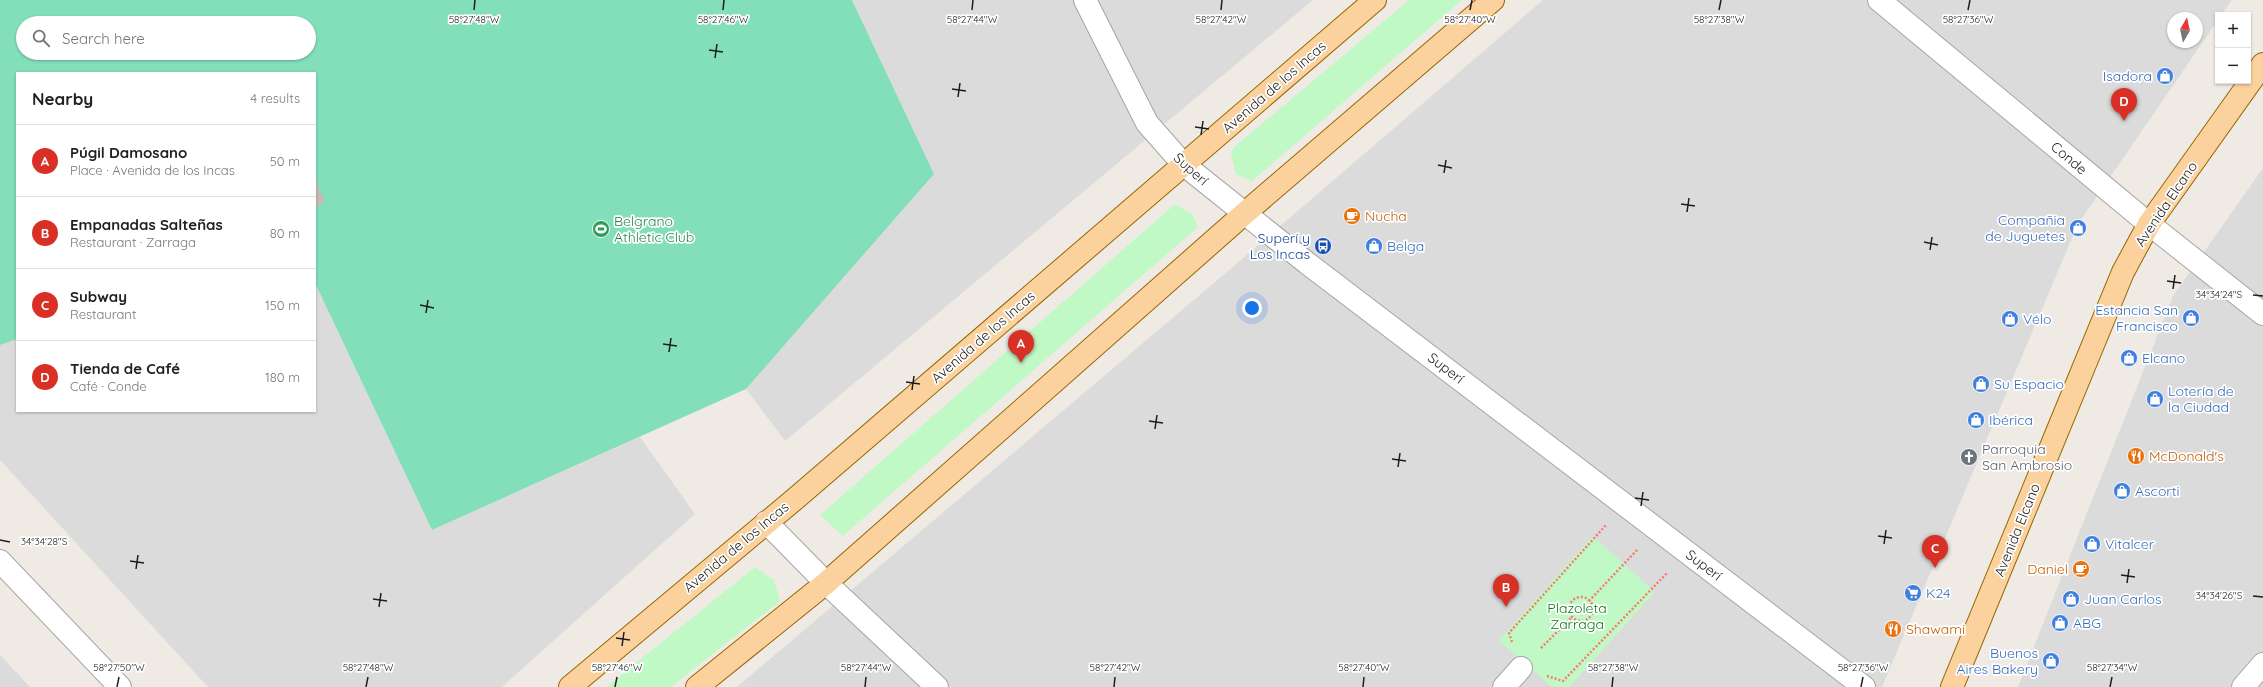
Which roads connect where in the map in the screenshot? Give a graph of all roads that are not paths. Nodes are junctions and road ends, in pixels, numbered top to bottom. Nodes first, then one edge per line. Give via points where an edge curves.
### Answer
1 (1085, 0) edge
2 (1375, 0) edge
3 (1494, 0) edge
4 (1879, 0) edge
5 (2263, 64) edge
6 (1183, 164) junction
7 (1245, 213) junction
8 (2149, 224) junction
9 (2263, 314) edge
10 (766, 522) junction
11 (0, 561) edge
12 (826, 583) junction
13 (2263, 664) edge
14 (1521, 668) road end
15 (120, 687) edge
16 (570, 687) edge
17 (696, 687) edge
18 (937, 687) edge
19 (1504, 687) edge
20 (1864, 687) edge
21 (1952, 687) edge
22 (2243, 687) edge

1 - 6 street, Superí via 1147,124
2 - 6 main road, Avenida de los Incas
3 - 7 main road
4 - 8 street, Conde
5 - 8 main road, Avenida Elcano
6 - 7 street, Superí
6 - 10 main road, Avenida de los Incas
7 - 12 main road
7 - 20 street, Superí via 1313,268
8 - 9 street, Conde
8 - 21 main road, Avenida Elcano via 2123,272 2096,335
10 - 12 street
10 - 16 main road, Avenida de los Incas
11 - 15 street
12 - 17 main road
12 - 18 street
13 - 22 street
14 - 19 street

